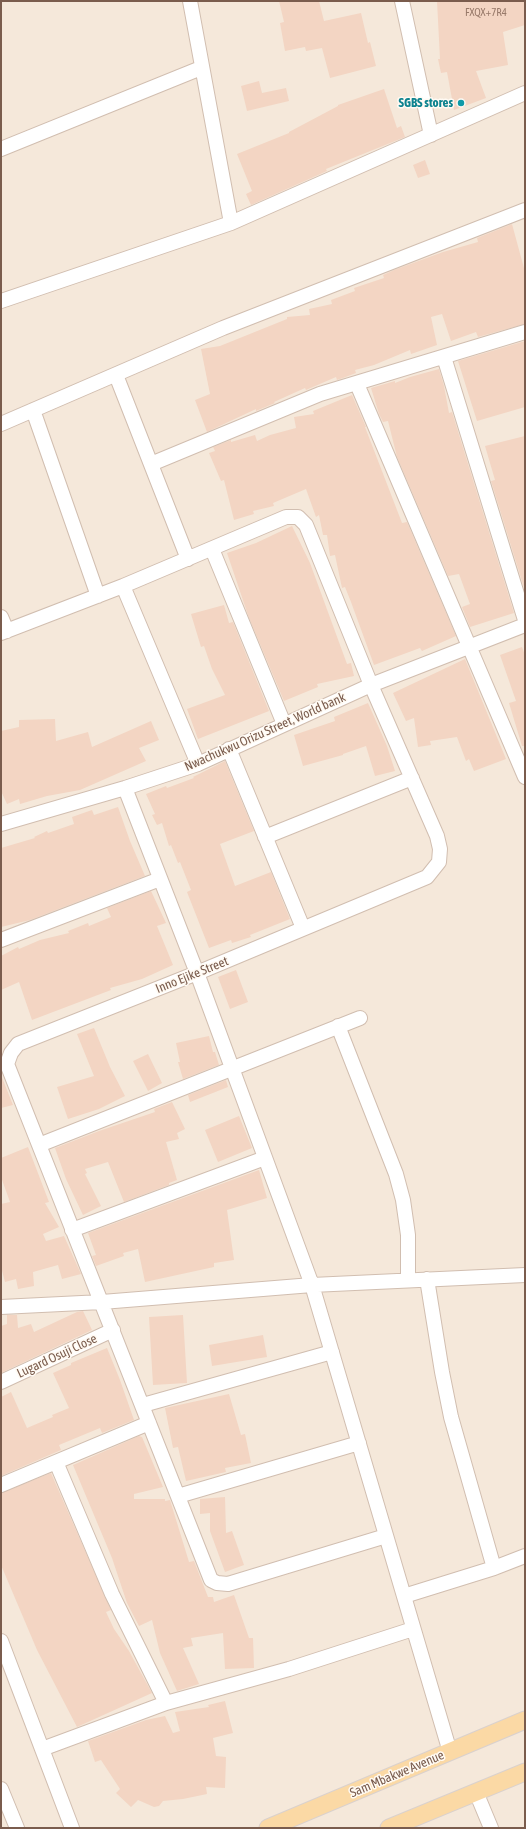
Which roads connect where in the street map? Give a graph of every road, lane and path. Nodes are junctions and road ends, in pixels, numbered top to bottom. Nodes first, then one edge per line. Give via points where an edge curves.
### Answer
1 (190, 1) edge
2 (402, 1) edge
3 (201, 68) junction
4 (525, 93) edge
5 (430, 135) junction
6 (1, 149) edge
7 (524, 215) edge
8 (231, 223) junction
9 (1, 299) edge
10 (525, 332) edge
11 (444, 357) junction
12 (116, 374) junction
13 (357, 384) junction
14 (33, 410) junction
15 (1, 424) edge
16 (151, 464) junction
17 (212, 549) junction
18 (188, 559) junction
19 (123, 586) junction
20 (98, 596) junction
21 (1, 617) edge
22 (525, 620) edge
23 (525, 625) edge
24 (4, 632) edge
25 (469, 647) junction
26 (371, 684) junction
27 (284, 724) junction
28 (229, 749) junction
29 (198, 764) junction
30 (525, 777) edge
31 (412, 778) junction
32 (125, 788) junction
33 (1, 824) edge
34 (265, 837) junction
35 (160, 879) junction
36 (303, 928) junction
37 (1, 940) edge
38 (197, 973) junction
39 (360, 1018) dead end
40 (338, 1026) junction
41 (232, 1068) junction
42 (39, 1146) junction
43 (265, 1158) junction
44 (72, 1230) junction
45 (525, 1275) edge
46 (427, 1279) junction
47 (408, 1280) junction
48 (312, 1285) junction
49 (102, 1302) junction
50 (1, 1306) edge
51 (113, 1330) junction
52 (332, 1352) junction
53 (1, 1382) edge
54 (142, 1405) junction
55 (149, 1423) junction
56 (359, 1443) junction
57 (56, 1462) junction
58 (1, 1485) edge
59 (178, 1496) junction
60 (386, 1536) junction
61 (525, 1556) edge
62 (494, 1568) junction
63 (404, 1596) junction
64 (413, 1628) junction
65 (1, 1641) edge
66 (166, 1703) junction
67 (525, 1720) edge
68 (42, 1749) junction
69 (450, 1752) junction
70 (525, 1772) edge
71 (476, 1792) junction
72 (3, 1798) edge
73 (17, 1828) edge
74 (72, 1828) edge
75 (268, 1828) edge
76 (389, 1828) edge
77 (491, 1828) edge

1 - 3 street
2 - 5 street
3 - 6 street
3 - 8 street
4 - 5 street
5 - 8 street
7 - 12 street via 231,326
8 - 9 street
10 - 11 street
11 - 13 street
11 - 22 street
12 - 14 street
12 - 16 street
13 - 16 street via 320,394
13 - 25 street
14 - 15 street
14 - 20 street
16 - 18 street
17 - 18 street, Inno Ejike Street
17 - 26 street, Inno Ejike Street via 286,517 298,517 306,525
17 - 27 street
18 - 19 street, Inno Ejike Street
19 - 20 street, Inno Ejike Street
19 - 29 street
20 - 24 street, Inno Ejike Street
21 - 24 street
23 - 25 street, Nwachukwu Orizu Street, World bank
25 - 26 street, Nwachukwu Orizu Street, World bank
25 - 30 street
26 - 27 street, Nwachukwu Orizu Street, World bank
26 - 31 street, Inno Ejike Street
27 - 28 street, Nwachukwu Orizu Street, World bank
28 - 29 street, Nwachukwu Orizu Street, World bank
28 - 34 street
29 - 32 street, Nwachukwu Orizu Street, World bank
31 - 34 street
31 - 36 street, Inno Ejike Street via 437,836 439,862 427,877
32 - 33 street, Nwachukwu Orizu Street, World bank
32 - 35 street
34 - 36 street
35 - 37 street
35 - 38 street
36 - 38 street, Inno Ejike Street
38 - 41 street
38 - 42 street, Inno Ejike Street via 18,1044 7,1064
39 - 40 street
40 - 41 street
40 - 47 street via 396,1174 408,1235
41 - 42 street
41 - 43 street
42 - 44 street, Inno Ejike Street
43 - 44 street
43 - 48 street
44 - 49 street, Inno Ejike Street
45 - 46 street
46 - 47 street
46 - 62 street via 451,1417
47 - 48 street
48 - 49 street
48 - 52 street
49 - 50 street
49 - 51 street, Inno Ejike Street
51 - 53 street, Lugard Osuji Close
51 - 54 street, Inno Ejike Street
52 - 54 street
52 - 56 street
54 - 55 street, Inno Ejike Street
55 - 57 street
55 - 59 street, Inno Ejike Street
56 - 59 street
56 - 60 street
57 - 58 street
57 - 66 street via 112,1594
59 - 60 street, Inno Ejike Street via 211,1580 217,1583 228,1584
60 - 63 street
61 - 62 street
62 - 63 street
63 - 64 street
64 - 66 street via 289,1669
64 - 69 street
65 - 68 street
66 - 68 street
67 - 69 main road, Sam Mbakwe Avenue
68 - 74 street
69 - 75 main road, Sam Mbakwe Avenue
70 - 71 main road
71 - 76 main road
71 - 77 street
72 - 73 street

